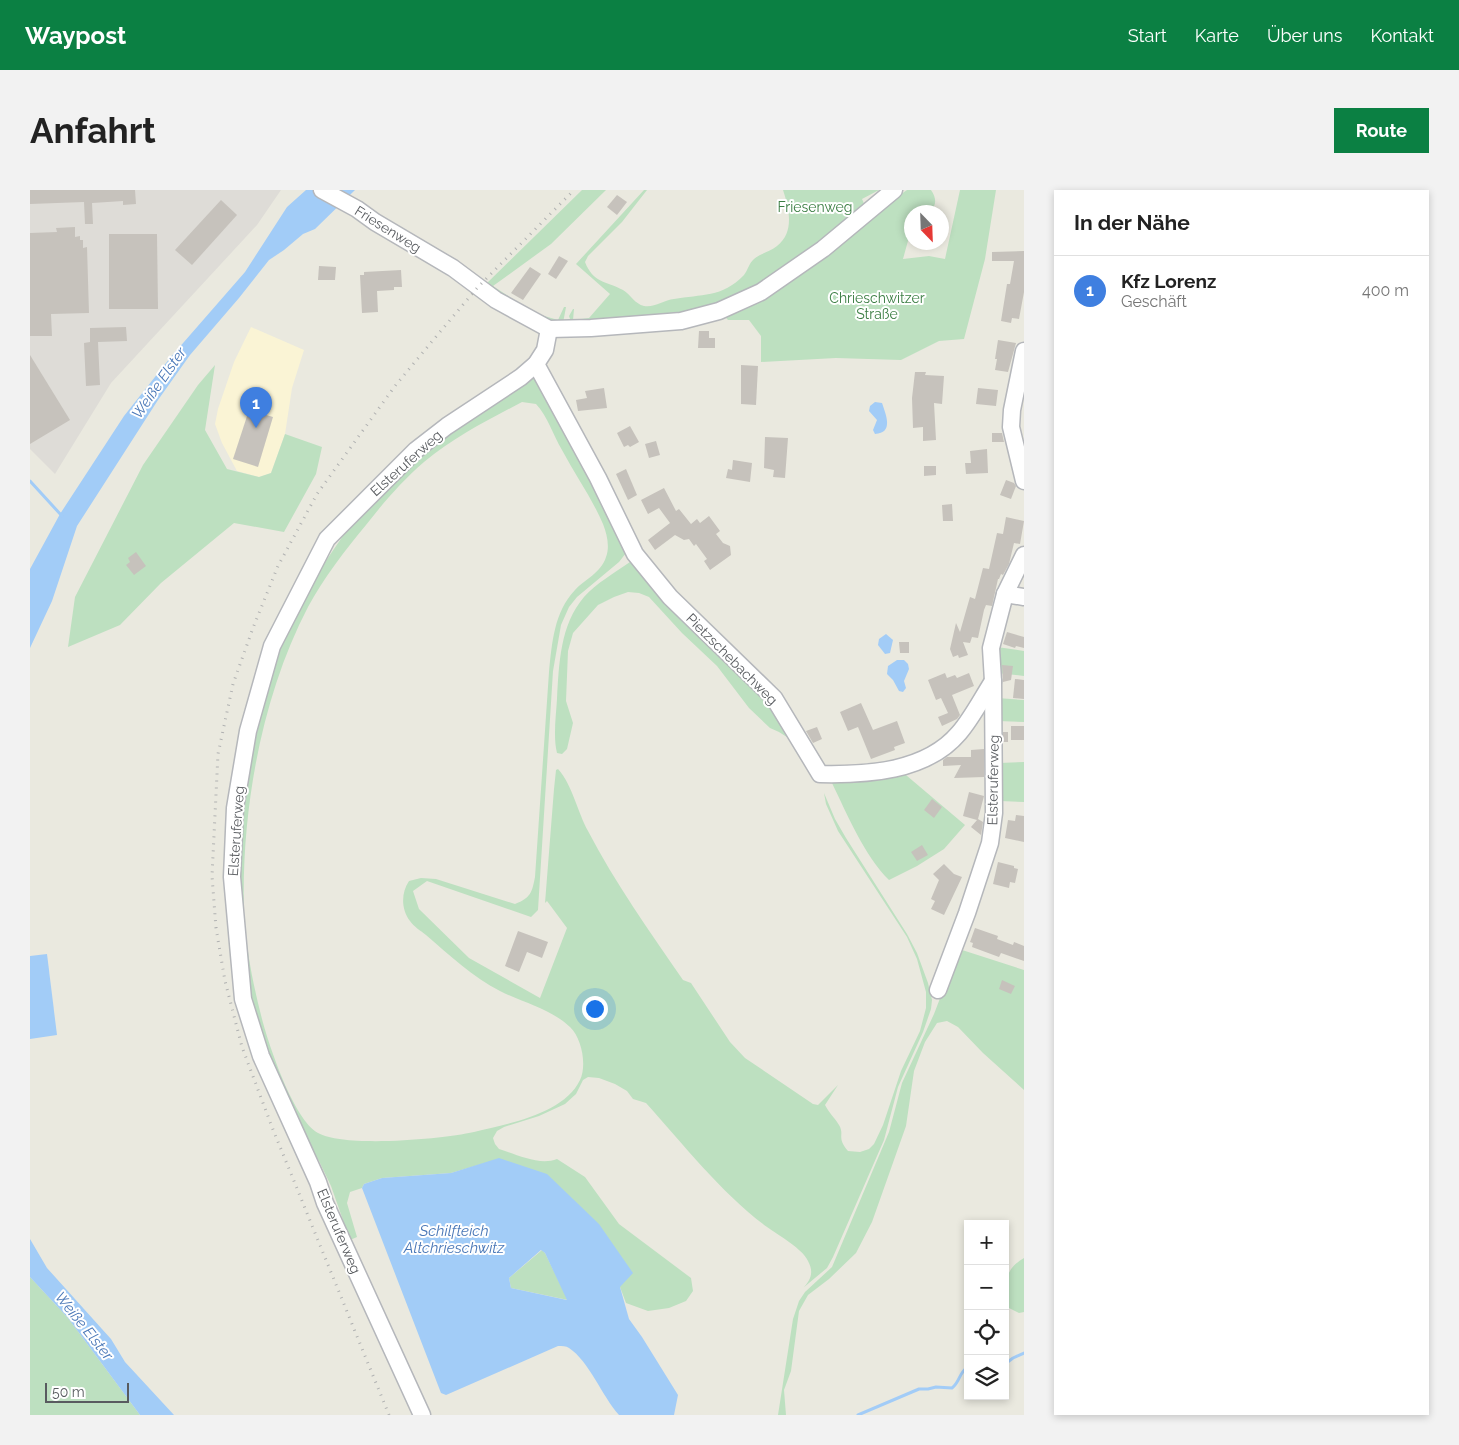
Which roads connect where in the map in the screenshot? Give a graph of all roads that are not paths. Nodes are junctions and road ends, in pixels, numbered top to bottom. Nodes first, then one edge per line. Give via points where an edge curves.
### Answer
1 (322, 190) edge
2 (894, 190) edge
3 (549, 329) junction
4 (1024, 351) edge
5 (536, 364) junction
6 (1024, 481) edge
7 (1024, 555) edge
8 (1005, 594) junction
9 (1024, 597) edge
10 (993, 681) junction
11 (938, 990) dead end
12 (422, 1415) edge

1 - 3 street, Friesenweg via 453,268 496,300
2 - 3 street via 823,249 761,292 719,311 681,322
3 - 5 street, Elsteruferweg via 545,350
4 - 6 street via 1011,428
5 - 10 street, Pietzschebachweg via 635,554 670,597 774,698 820,774 879,771 925,759 943,749 960,732
5 - 12 street, Elsteruferweg via 416,450 327,538 272,646 248,731 235,808 232,877 243,999 261,1056
7 - 8 street, Elsteruferweg
8 - 9 street
8 - 10 street, Elsteruferweg via 991,648
10 - 11 street, Elsteruferweg via 994,812 990,843 968,913

